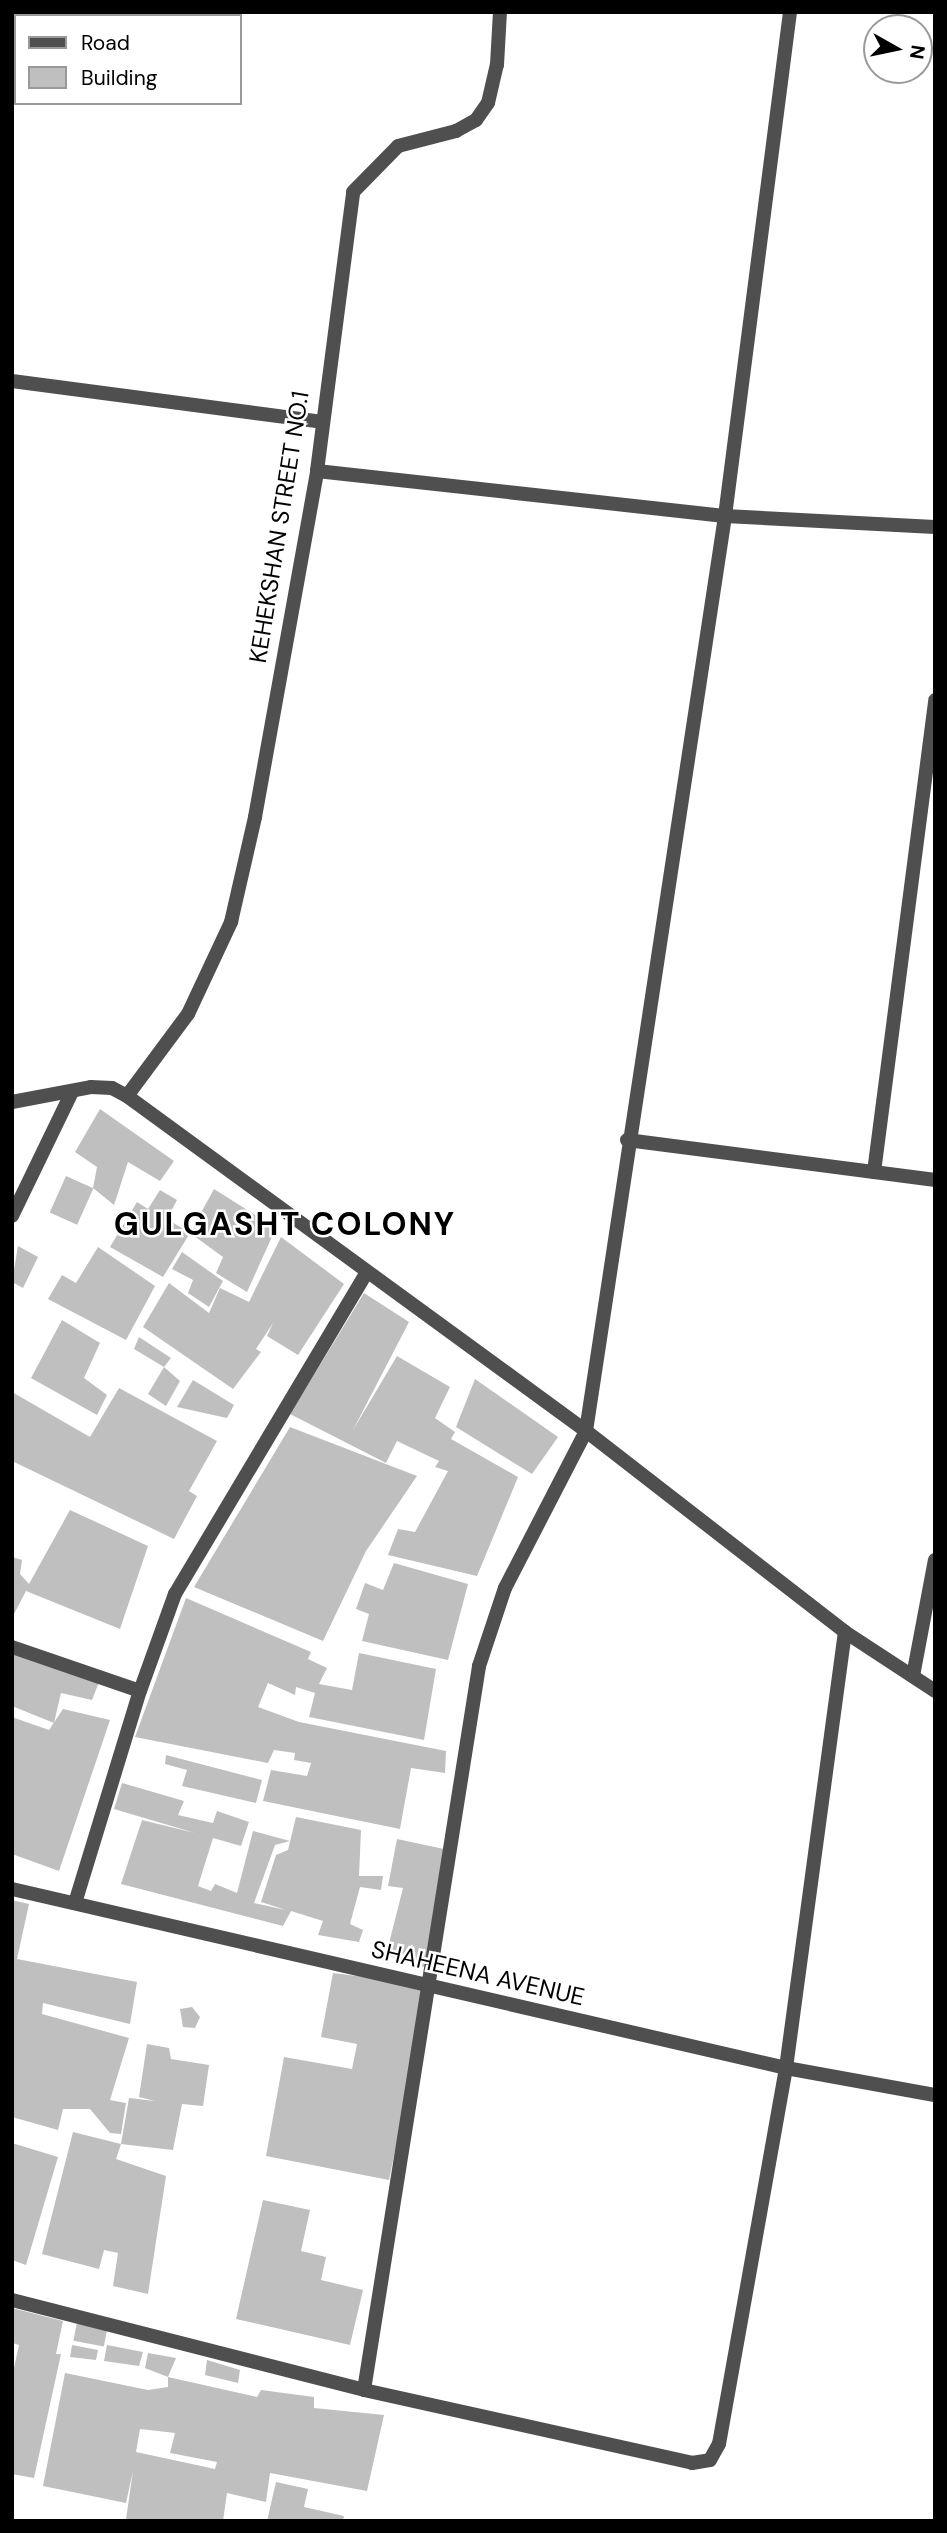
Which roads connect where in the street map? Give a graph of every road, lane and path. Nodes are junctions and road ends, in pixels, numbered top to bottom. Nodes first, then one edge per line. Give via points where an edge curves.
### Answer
1 (500, 12) edge
2 (790, 12) edge
3 (12, 381) edge
4 (322, 422) junction
5 (317, 471) junction
6 (725, 516) junction
7 (935, 527) edge
8 (935, 700) edge
9 (72, 1092) junction
10 (127, 1096) junction
11 (12, 1102) edge
12 (627, 1140) junction
13 (874, 1172) junction
14 (935, 1181) edge
15 (12, 1216) edge
16 (368, 1272) junction
17 (586, 1431) junction
18 (935, 1560) edge
19 (845, 1632) junction
20 (12, 1647) edge
21 (913, 1676) junction
22 (140, 1690) junction
23 (935, 1691) edge
24 (12, 1889) edge
25 (75, 1903) junction
26 (429, 1985) junction
27 (786, 2068) junction
28 (935, 2095) edge
29 (12, 2301) edge
30 (364, 2390) junction

1 - 4 street, KEHEKSHAN STREET NO.1 via 497,65 488,103 476,120 456,131 398,146 353,192
2 - 6 street
3 - 4 street
4 - 5 street, KEHEKSHAN STREET NO.1
5 - 6 street
5 - 10 street, KEHEKSHAN STREET NO.1 via 255,817 231,922 188,1014
6 - 7 street
6 - 12 street
8 - 13 street
9 - 10 street via 112,1088
9 - 11 street
9 - 15 street
10 - 16 street
12 - 13 street
12 - 17 street
13 - 14 street
16 - 17 street
16 - 22 street via 175,1594
17 - 19 street
17 - 26 street via 505,1588 479,1666
18 - 21 street
19 - 21 street
19 - 27 street
20 - 22 street
21 - 23 street
22 - 25 street
24 - 25 street, SHAHEENA AVENUE
25 - 26 street, SHAHEENA AVENUE
26 - 27 street, SHAHEENA AVENUE
26 - 30 street
27 - 28 street, SHAHEENA AVENUE
27 - 30 street via 719,2444 710,2460 692,2463
29 - 30 street

